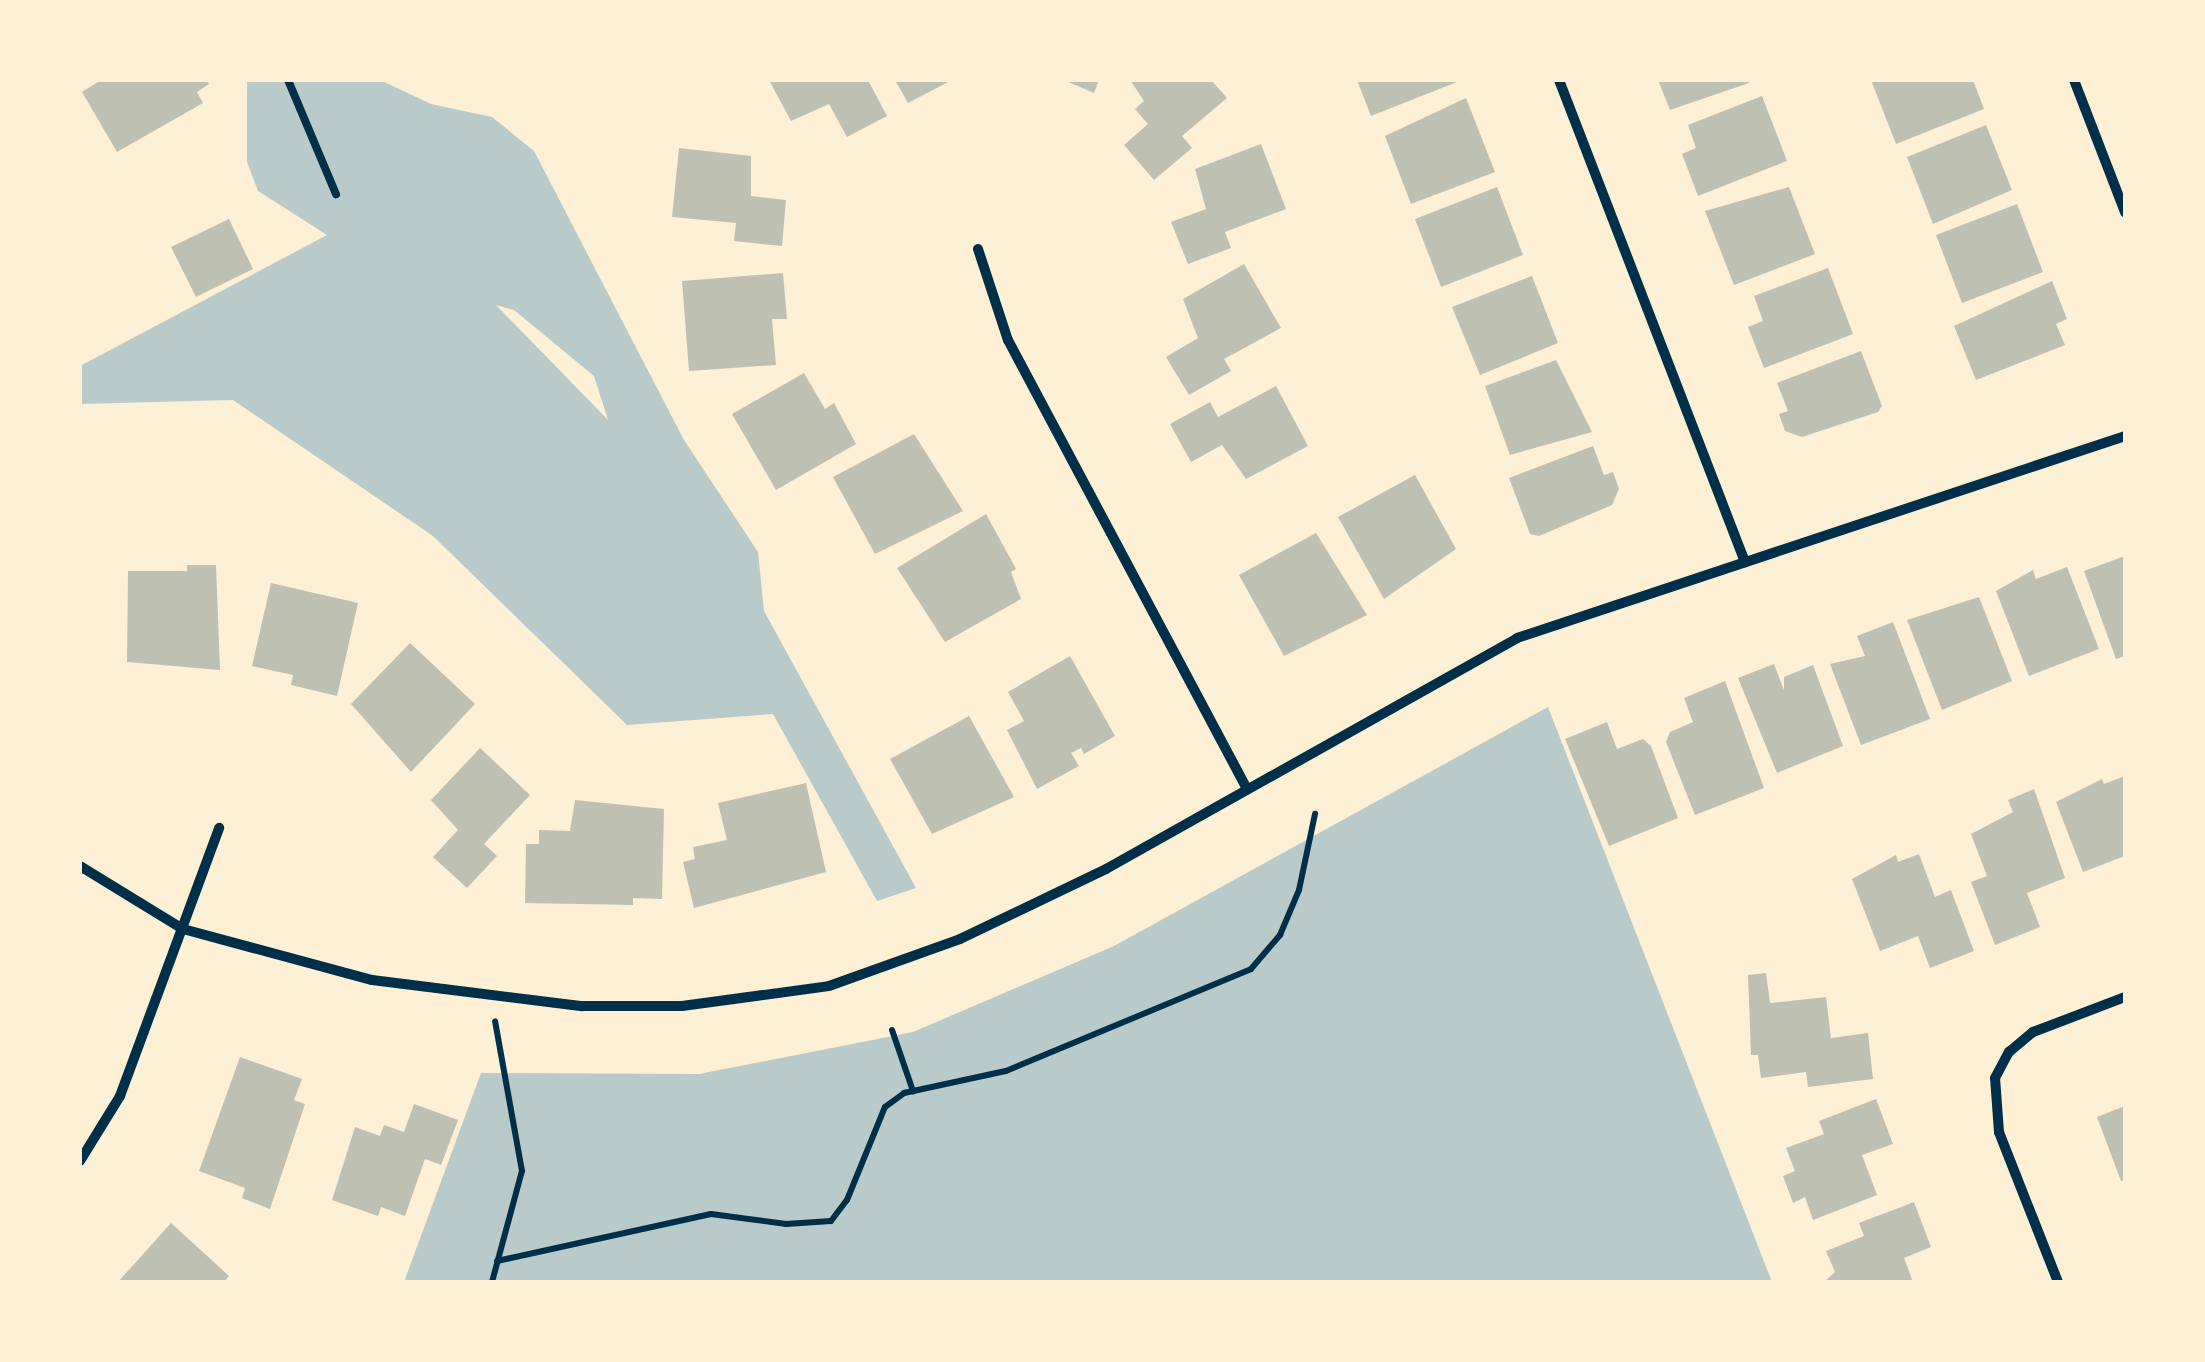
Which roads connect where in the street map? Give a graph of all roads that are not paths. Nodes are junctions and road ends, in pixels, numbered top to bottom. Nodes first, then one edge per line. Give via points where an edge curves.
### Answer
1 (288, 80) edge
2 (1559, 80) edge
3 (2074, 80) edge
4 (336, 194) dead end
5 (2125, 212) edge
6 (978, 250) dead end
7 (2125, 436) edge
8 (1745, 562) junction
9 (1247, 789) junction
10 (219, 828) dead end
11 (80, 866) edge
12 (183, 929) junction
13 (2125, 997) edge
14 (80, 1160) edge
15 (2058, 1282) edge

1 - 4 lane
2 - 8 street
3 - 5 street
6 - 9 street via 1008,340
7 - 8 street
8 - 9 street via 1516,638
9 - 12 street via 1106,869 875,974 780,996 682,1006 493,1000 372,980
10 - 12 street
11 - 12 street
12 - 14 street via 120,1096
13 - 15 street via 2033,1032 2009,1052 1995,1078 1999,1132

